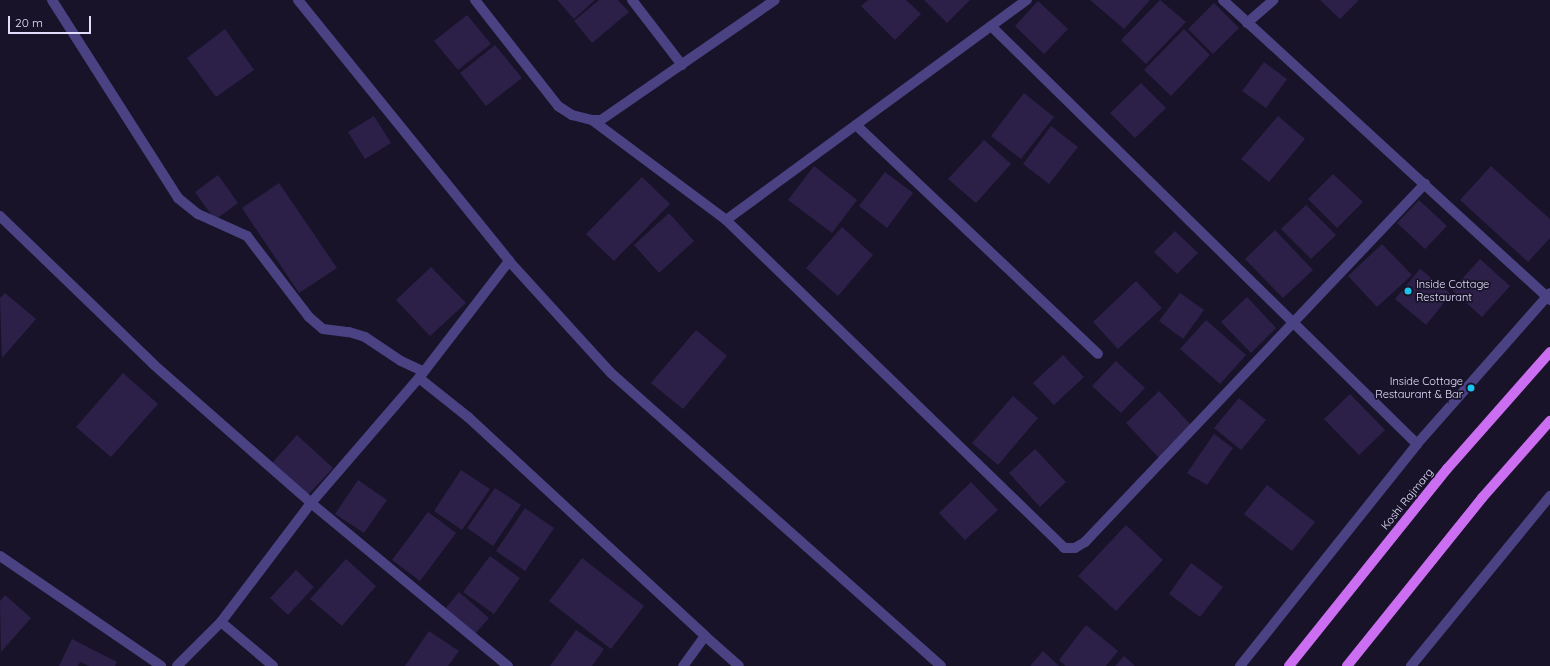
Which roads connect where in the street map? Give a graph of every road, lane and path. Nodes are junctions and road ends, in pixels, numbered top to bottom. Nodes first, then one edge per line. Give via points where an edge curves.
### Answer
1 (52, 0) edge
2 (298, 0) edge
3 (475, 0) edge
4 (632, 0) edge
5 (775, 0) edge
6 (1027, 0) edge
7 (1223, 0) edge
8 (1273, 0) edge
9 (1247, 23) junction
10 (991, 26) junction
11 (682, 65) junction
12 (592, 120) junction
13 (856, 125) junction
14 (1425, 184) junction
15 (0, 216) edge
16 (726, 220) junction
17 (509, 261) junction
18 (1549, 297) edge
19 (1294, 323) junction
20 (1550, 352) edge
21 (1098, 354) dead end
22 (420, 375) junction
23 (1550, 421) edge
24 (1417, 444) junction
25 (1550, 496) edge
26 (311, 503) junction
27 (0, 556) edge
28 (221, 622) junction
29 (705, 636) junction
30 (161, 666) edge
31 (177, 666) edge
32 (273, 666) edge
33 (508, 666) edge
34 (683, 666) edge
35 (739, 666) edge
36 (941, 666) edge
37 (1240, 666) edge
38 (1289, 666) edge
39 (1348, 666) edge
40 (1411, 666) edge

1 - 22 street via 178,198 198,214 247,236 309,317 323,329 365,337
2 - 17 street
3 - 12 street via 558,106 572,115
4 - 11 street
5 - 11 street
6 - 10 street
7 - 9 street
8 - 9 street
9 - 14 street
10 - 13 street
10 - 19 street
11 - 12 street via 601,120
12 - 16 street
13 - 16 street
13 - 21 street
14 - 18 street
14 - 19 street
15 - 26 street via 153,364
16 - 19 street via 1064,548 1075,548 1085,542
17 - 22 street
17 - 36 street via 611,373
18 - 24 street
19 - 24 street
20 - 38 main road, Koshi Rajmarg via 1447,469
22 - 26 street
22 - 29 street
23 - 39 main road via 1482,498
24 - 37 street
25 - 40 street
26 - 28 street
26 - 33 street
27 - 30 street
28 - 31 street
28 - 32 street
29 - 34 street
29 - 35 street

